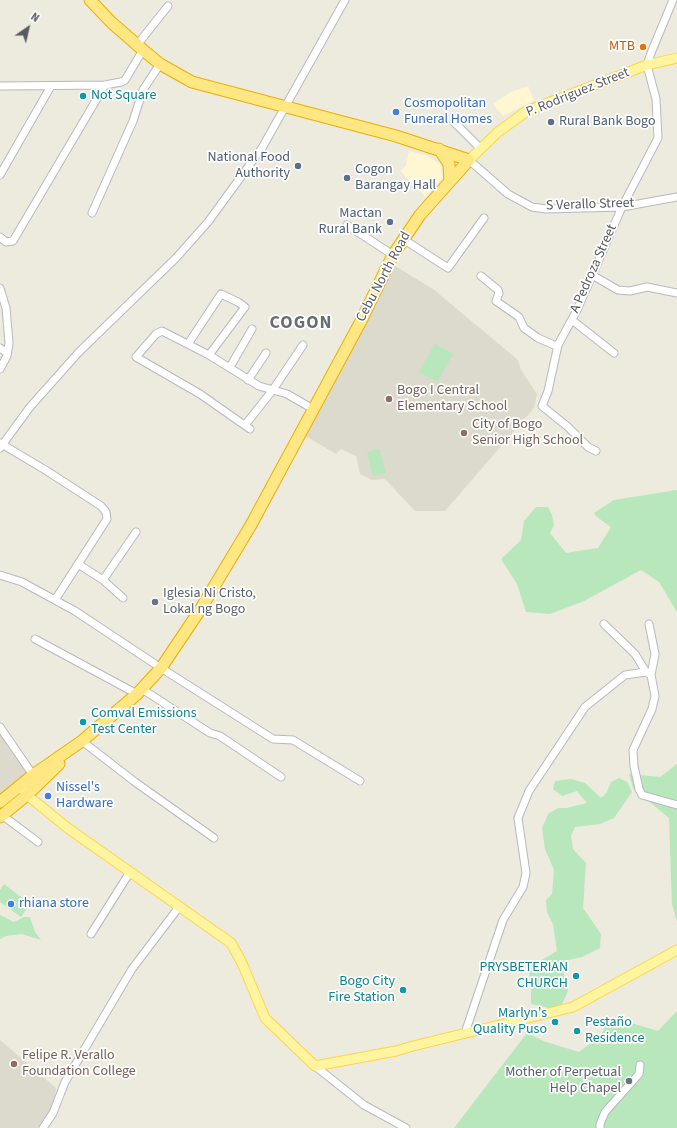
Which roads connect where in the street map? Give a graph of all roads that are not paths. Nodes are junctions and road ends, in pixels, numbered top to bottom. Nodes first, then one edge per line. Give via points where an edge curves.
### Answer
1 (90, 0) edge
2 (345, 0) edge
3 (673, 0) edge
4 (168, 6) dead end
5 (140, 47) junction
6 (677, 58) edge
7 (160, 64) junction
8 (647, 65) junction
9 (105, 85) junction
10 (51, 86) junction
11 (0, 87) edge
12 (286, 108) junction
13 (454, 122) dead end
14 (439, 149) junction
15 (481, 149) junction
16 (470, 160) junction
17 (0, 175) edge
18 (450, 180) junction
19 (677, 197) edge
20 (622, 207) junction
21 (92, 213) dead end
22 (484, 218) dead end
23 (347, 225) dead end
24 (0, 237) edge
25 (404, 239) junction
26 (393, 256) junction
27 (592, 275) junction
28 (481, 276) dead end
29 (0, 288) edge
30 (677, 294) edge
31 (0, 320) edge
32 (572, 320) junction
33 (8, 325) junction
34 (252, 330) dead end
35 (188, 344) junction
36 (302, 345) dead end
37 (558, 345) junction
38 (0, 348) edge
39 (7, 353) junction
40 (266, 353) dead end
41 (614, 353) dead end
42 (209, 355) junction
43 (230, 367) junction
44 (0, 369) edge
45 (248, 380) junction
46 (272, 391) junction
47 (314, 409) junction
48 (1, 445) edge
49 (596, 451) dead end
50 (136, 532) dead end
51 (78, 564) junction
52 (0, 575) edge
53 (103, 580) junction
54 (122, 598) dead end
55 (55, 600) junction
56 (604, 624) dead end
57 (650, 624) dead end
58 (35, 639) dead end
59 (161, 668) junction
60 (648, 673) junction
61 (139, 692) junction
62 (0, 727) edge
63 (79, 744) junction
64 (33, 775) junction
65 (281, 778) dead end
66 (360, 781) dead end
67 (20, 785) junction
68 (9, 794) junction
69 (27, 795) junction
70 (0, 802) edge
71 (16, 804) junction
72 (677, 805) edge
73 (1, 816) edge
74 (214, 838) dead end
75 (38, 842) dead end
76 (130, 872) junction
77 (179, 907) junction
78 (91, 934) dead end
79 (677, 950) edge
80 (464, 1033) junction
81 (640, 1065) dead end
82 (316, 1066) junction
83 (44, 1128) edge
84 (406, 1128) edge
85 (600, 1128) edge

1 - 5 highway
2 - 12 street
3 - 8 street
4 - 5 street
5 - 7 highway
5 - 9 street via 125,80
6 - 8 main road, P. Rodriguez Street
7 - 12 highway via 201,86
7 - 21 street via 144,90
8 - 15 main road, P. Rodriguez Street via 527,112 498,132
8 - 20 street, A Pedroza Street via 656,99 658,138
9 - 10 street
9 - 24 street via 13,241 6,242
10 - 11 street
10 - 17 street
12 - 14 highway
12 - 48 street via 262,148 208,222 176,258 79,352 30,407
13 - 15 street
14 - 16 highway
14 - 18 highway via 449,164
15 - 16 main road, P. Rodriguez Street
16 - 18 highway, Cebu North Road
16 - 20 street, S Verallo Street via 508,194 532,207
18 - 25 highway, Cebu North Road via 420,215
19 - 20 street, S Verallo Street
20 - 27 street, A Pedroza Street
22 - 25 street via 448,268
23 - 26 street
25 - 26 highway, Cebu North Road
26 - 47 highway, Cebu North Road
27 - 30 street via 618,290 630,291 647,287
27 - 32 street, A Pedroza Street
28 - 37 street via 498,290 496,301 520,317 524,328 538,338
29 - 33 street
31 - 33 street
32 - 37 street, A Pedroza Street
32 - 41 street
33 - 39 street
34 - 43 street
35 - 42 street
35 - 42 street via 221,294 245,307
35 - 46 street via 162,331 156,334 136,357 194,390 247,427
36 - 46 street
37 - 49 street, A Pedroza Street via 542,406 588,447
38 - 39 street
39 - 44 street
40 - 45 street
42 - 43 street
43 - 45 street
45 - 46 street
46 - 47 street via 287,394
47 - 59 highway, Cebu North Road via 251,526
48 - 51 street via 61,480 106,512 107,518
50 - 53 street
51 - 53 street
51 - 55 street
52 - 55 street via 22,582
53 - 54 street
55 - 59 street
56 - 60 street via 635,654
57 - 60 street via 655,654
58 - 61 street
59 - 61 highway, Cebu North Road
59 - 66 street via 273,739 293,740
60 - 72 street via 655,696 634,750 634,766 642,795
60 - 80 street via 625,675 585,707 529,791 518,818 526,873 523,887 503,920
61 - 63 highway, Cebu North Road
61 - 65 street via 220,736
62 - 64 street
63 - 64 highway, Cebu North Road
63 - 69 highway, Cebu North Road
63 - 74 street
64 - 67 highway, Cebu North Road
67 - 68 highway, Cebu North Road
67 - 69 main road
68 - 70 highway, Cebu North Road
68 - 71 highway
69 - 71 highway, Cebu North Road
69 - 76 main road via 69,829
71 - 73 highway, Cebu North Road
73 - 75 street
76 - 77 main road
76 - 78 street
77 - 82 main road via 231,943 265,1018
77 - 83 street via 132,969 65,1082
79 - 80 main road via 574,1007
80 - 82 main road via 396,1051
81 - 85 street via 639,1074 605,1112
82 - 84 street via 364,1105

